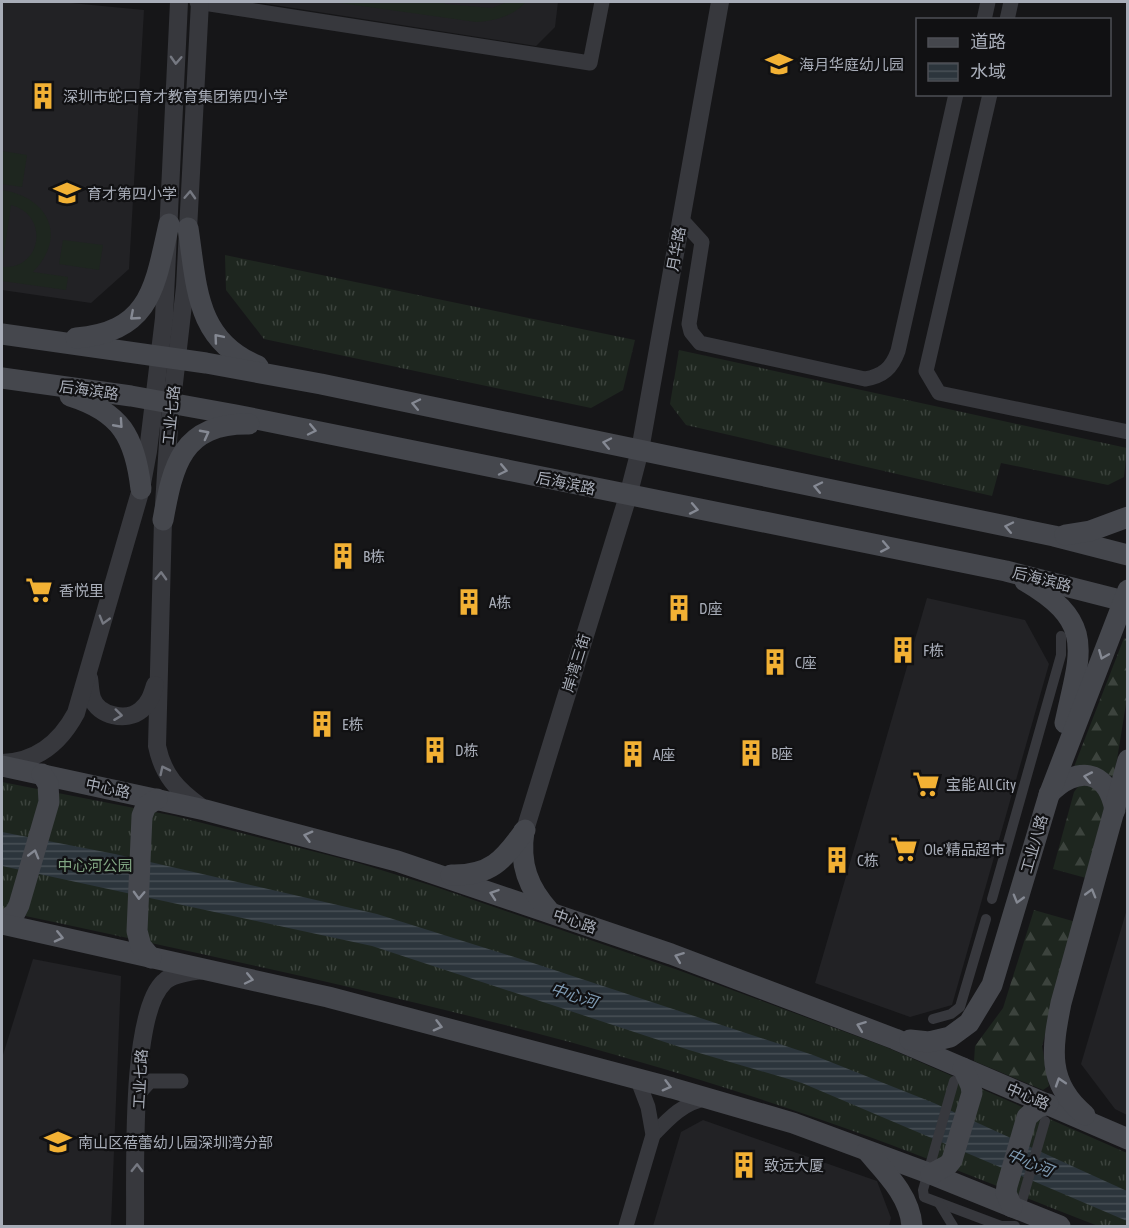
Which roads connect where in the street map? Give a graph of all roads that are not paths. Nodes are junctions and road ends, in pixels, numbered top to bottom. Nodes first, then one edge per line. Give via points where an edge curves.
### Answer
1 (179, 2) edge
2 (199, 2) edge
3 (602, 2) edge
4 (720, 2) edge
5 (988, 2) edge
6 (1011, 2) edge
7 (984, 18) edge
8 (1007, 18) edge
9 (956, 96) edge
10 (990, 96) edge
11 (681, 219) junction
12 (178, 226) junction
13 (2, 334) edge
14 (49, 340) junction
15 (169, 357) junction
16 (286, 377) junction
17 (2, 378) edge
18 (29, 382) junction
19 (163, 401) junction
20 (281, 424) junction
21 (1128, 432) edge
22 (639, 450) junction
23 (141, 489) junction
24 (628, 496) junction
25 (1128, 517) edge
26 (163, 520) junction
27 (1054, 536) junction
28 (1128, 555) edge
29 (1006, 571) junction
30 (1126, 597) edge
31 (1061, 636) dead end
32 (89, 674) junction
33 (157, 679) junction
34 (1128, 760) edge
35 (2, 764) edge
36 (42, 774) junction
37 (1049, 795) junction
38 (157, 799) junction
39 (205, 810) junction
40 (1115, 810) junction
41 (525, 830) junction
42 (441, 875) junction
43 (992, 899) dead end
44 (550, 912) junction
45 (986, 919) dead end
46 (2, 923) edge
47 (151, 958) junction
48 (205, 970) junction
49 (933, 1019) dead end
50 (895, 1039) junction
51 (959, 1074) junction
52 (637, 1078) junction
53 (181, 1081) dead end
54 (139, 1093) junction
55 (708, 1098) junction
56 (1040, 1114) junction
57 (1097, 1125) junction
58 (653, 1135) junction
59 (1128, 1139) edge
60 (867, 1150) junction
61 (930, 1173) junction
62 (939, 1202) junction
63 (1016, 1218) edge
64 (985, 1223) edge
65 (135, 1227) edge
66 (626, 1227) edge
67 (912, 1227) edge
68 (953, 1227) edge
69 (1060, 1227) edge

1 -> 12 street, 工业七路
2 - 3 street via 590,63
12 -> 2 street, 工业七路
4 - 11 street, 月华路
5 - 7 street
6 - 8 street
9 - 11 street via 898,351 883,374 865,379 700,343 689,324 702,242
10 - 21 street via 926,371 939,393
11 - 22 street, 月华路
12 -> 14 main road via 152,294 131,321 87,337
12 - 15 street, 工业七路
16 -> 12 main road via 235,354 211,329
13 - 14 main road
14 - 15 main road
15 - 16 main road
15 - 19 street, 工业七路
22 -> 16 main road
17 - 18 main road, 后海滨路
18 - 19 main road, 后海滨路
18 -> 23 main road via 85,400 115,419 134,446
19 - 20 main road, 后海滨路
19 - 23 street, 工业七路
19 - 26 street, 工业七路
20 -> 24 main road, 后海滨路
26 -> 20 main road via 175,466 185,447 200,434 241,424
22 - 24 street, 月华路
27 -> 22 main road
23 -> 32 street, 工业七路
24 -> 29 main road, 后海滨路
24 - 41 street, 岸湾三街
25 - 27 main road via 1090,531
33 -> 26 street, 工业七路
27 - 28 main road
29 - 30 main road, 后海滨路
29 - 37 main road via 1055,601 1076,629 1078,659
30 -> 37 main road, 工业八路
31 - 43 street via 1061,655
32 -> 33 street via 92,698 100,709 126,717 140,712 150,701
32 - 35 street, 工业七路 via 76,713 57,741 30,759
39 -> 33 street, 工业七路 via 180,792 167,778 160,762
34 - 40 main road
35 - 36 main road, 中心路
36 - 38 main road, 中心路
46 -> 36 main road via 20,905 49,802 51,792
40 -> 37 main road via 1107,787 1089,775 1068,778
37 -> 50 main road, 工业八路 via 1001,959 981,1005 969,1023 940,1041
38 - 39 main road, 中心路
38 -> 47 main road via 146,806 142,816 137,931 141,946
42 -> 39 main road, 中心路
57 -> 40 main road via 1069,1102 1059,1085 1055,1035
41 - 42 main road via 510,851 488,869 474,874
41 - 44 main road via 524,872 537,898
44 -> 42 main road, 中心路
50 -> 44 main road, 中心路
45 - 49 street via 960,1008
46 -> 47 main road
47 - 48 main road
48 -> 52 main road via 328,997
48 - 54 street, 工业七路 via 165,980 153,995 143,1034
50 - 51 main road, 中心路
51 - 56 main road, 中心路
51 - 61 street
51 - 61 main road via 971,1086 972,1094 952,1160 948,1166
52 -> 55 main road
52 - 58 street
53 - 54 street via 150,1081
65 -> 54 street, 工业七路
55 - 58 street via 675,1111
55 - 60 main road
56 - 57 main road, 中心路
56 - 63 street
56 - 63 main road via 1007,1186
57 - 59 main road, 中心路
58 - 66 street
60 - 61 main road
60 - 67 main road via 904,1199
61 - 62 street via 924,1197
61 - 63 main road
62 - 64 street
62 - 68 street
63 - 64 street via 1002,1226
63 - 69 main road

